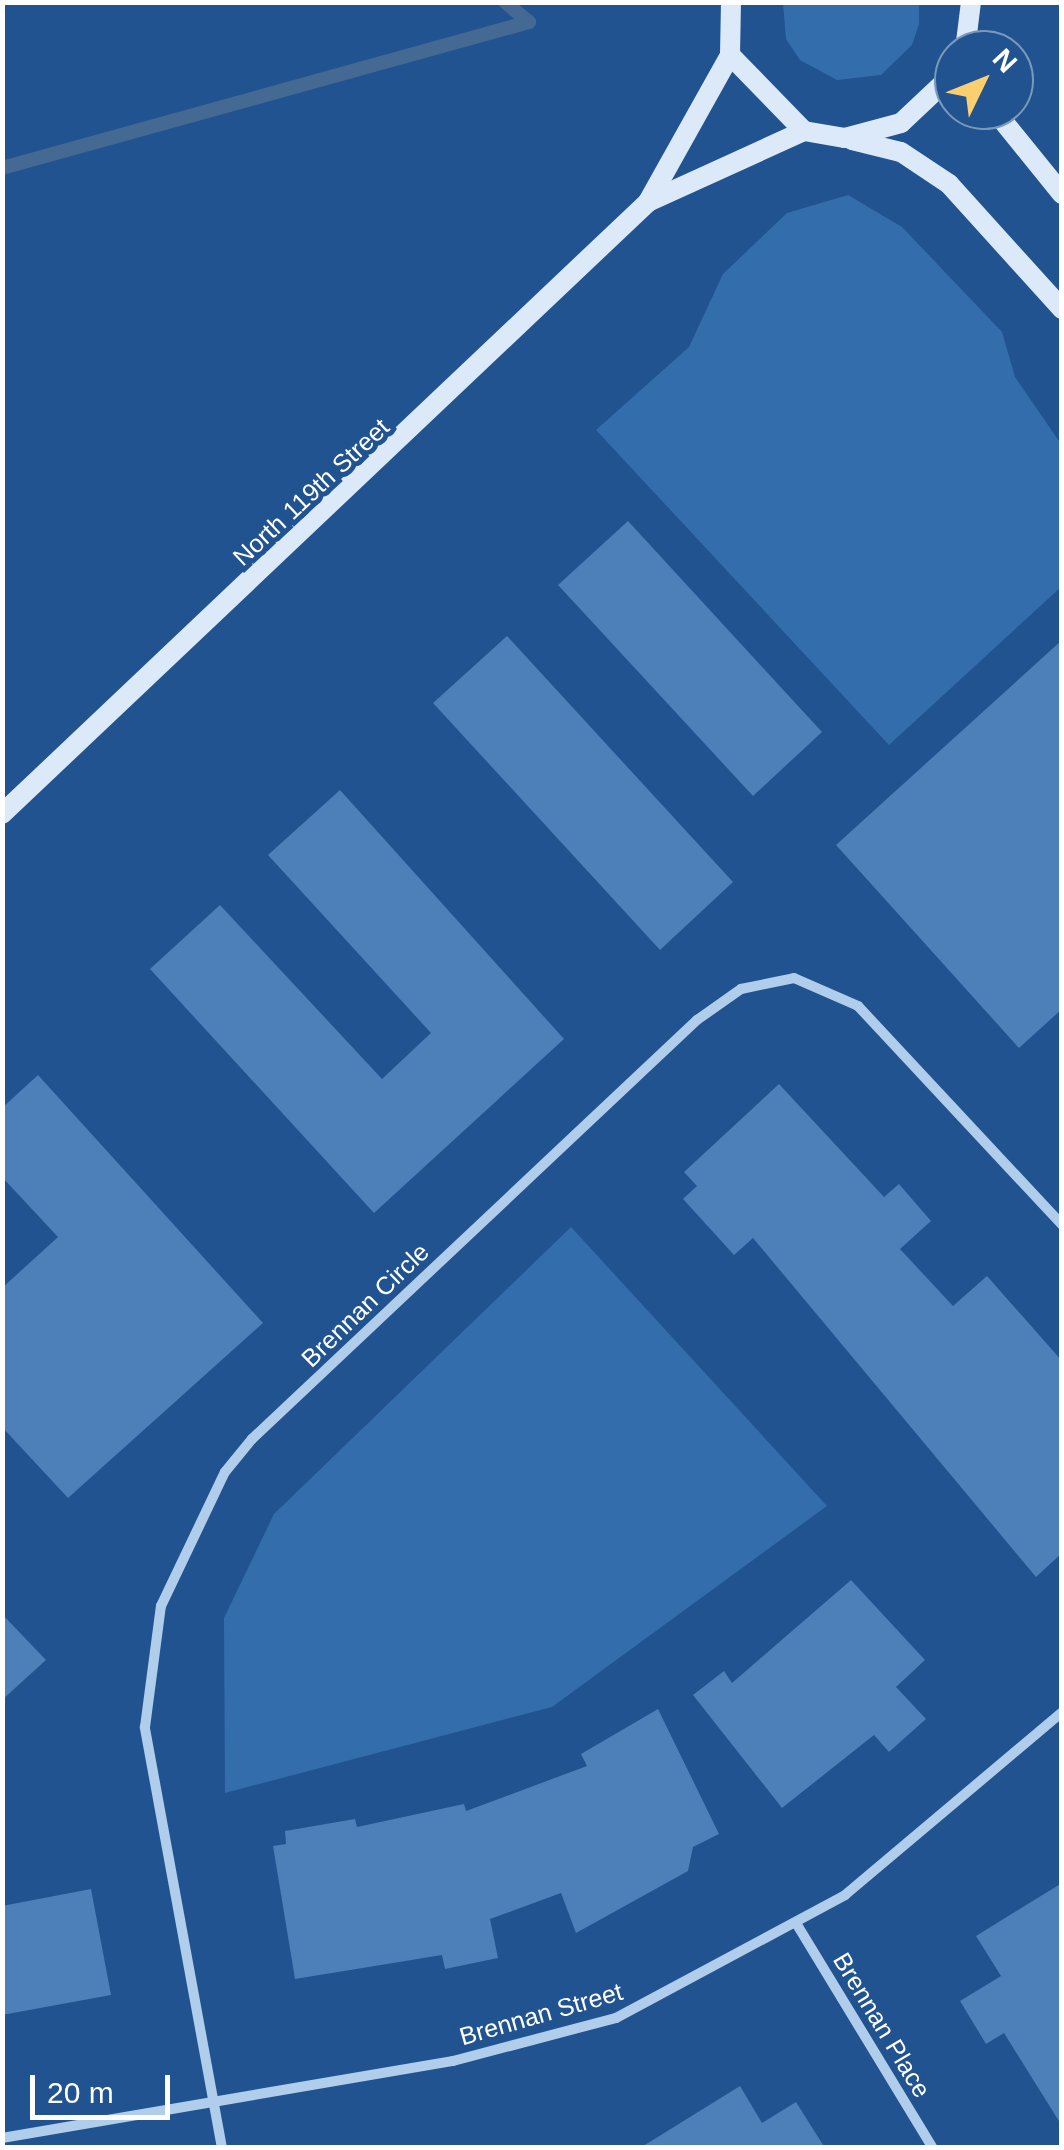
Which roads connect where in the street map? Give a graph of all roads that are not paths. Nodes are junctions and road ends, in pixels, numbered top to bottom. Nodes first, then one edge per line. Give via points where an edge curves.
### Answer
1 (731, 2) edge
2 (971, 2) edge
3 (969, 30) edge
4 (730, 55) junction
5 (934, 96) edge
6 (1010, 130) edge
7 (804, 132) junction
8 (845, 138) junction
9 (1062, 194) edge
10 (648, 202) junction
11 (1062, 309) edge
12 (2, 814) edge
13 (1062, 1226) edge
14 (1062, 1712) edge
15 (796, 1923) junction
16 (214, 2101) junction
17 (2, 2138) edge
18 (222, 2148) edge
19 (933, 2148) edge

1 - 4 street
2 - 3 street
4 - 7 street
4 - 10 street, North 119th Street
5 - 8 street via 920,112
6 - 9 street
7 - 8 street
7 - 10 street, North 119th Street
8 - 11 street via 901,152 949,184
10 - 12 street, North 119th Street
13 - 16 street, Brennan Circle via 858,1006 794,978 741,989 696,1020 252,1439 226,1472 161,1606 145,1727
14 - 15 street, Brennan Street via 928,1830
15 - 16 street, Brennan Street via 616,2018 548,2038
15 - 19 street, Brennan Place
16 - 17 street, Brennan Street
16 - 18 street, Brennan Circle

